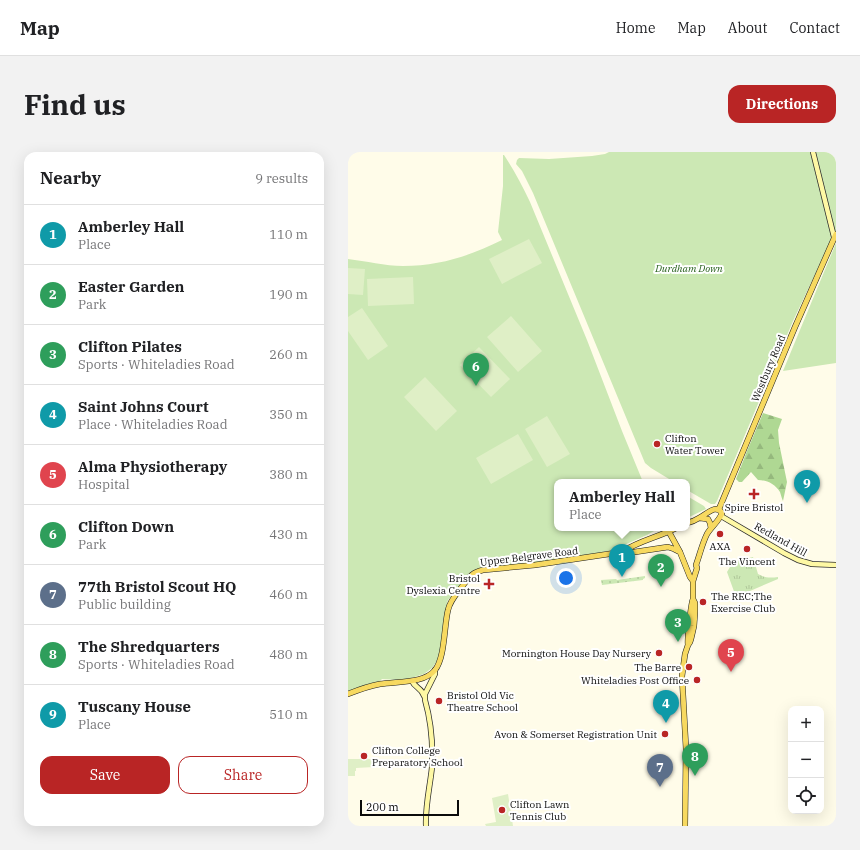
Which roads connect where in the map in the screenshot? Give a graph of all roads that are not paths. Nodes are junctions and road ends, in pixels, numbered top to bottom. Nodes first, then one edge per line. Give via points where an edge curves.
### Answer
1 (813, 152) edge
2 (834, 233) edge
3 (720, 512) junction
4 (700, 518) junction
5 (690, 522) edge
6 (711, 528) junction
7 (669, 532) joint
8 (622, 552) junction
9 (680, 552) junction
10 (685, 564) junction
11 (696, 565) junction
12 (836, 565) edge
13 (693, 581) junction
14 (435, 670) junction
15 (412, 681) junction
16 (348, 694) edge
17 (426, 700) junction
18 (426, 826) edge
19 (685, 826) edge

1 - 2 main road
2 - 3 main road, Westbury Road via 729,484
3 - 4 main road via 717,509
3 - 6 main road, Westbury Road
3 - 12 main road, Redland Hill via 798,560 808,564
4 - 5 main road
4 - 6 main road via 708,519
6 - 11 main road, Westbury Road
7 - 8 main road, Upper Belgrave Road
7 - 9 main road
8 - 9 main road, Upper Belgrave Road via 668,547
8 - 14 main road, Upper Belgrave Road via 475,572 451,602 441,659
9 - 10 main road
10 - 11 main road via 690,567
10 - 13 main road
11 - 13 main road, Westbury Road
13 - 19 main road via 695,619 684,658 682,676 686,743
14 - 15 main road via 421,679
14 - 17 main road via 436,674 425,694
15 - 16 main road via 380,685
15 - 17 main road
17 - 18 main road via 432,755

